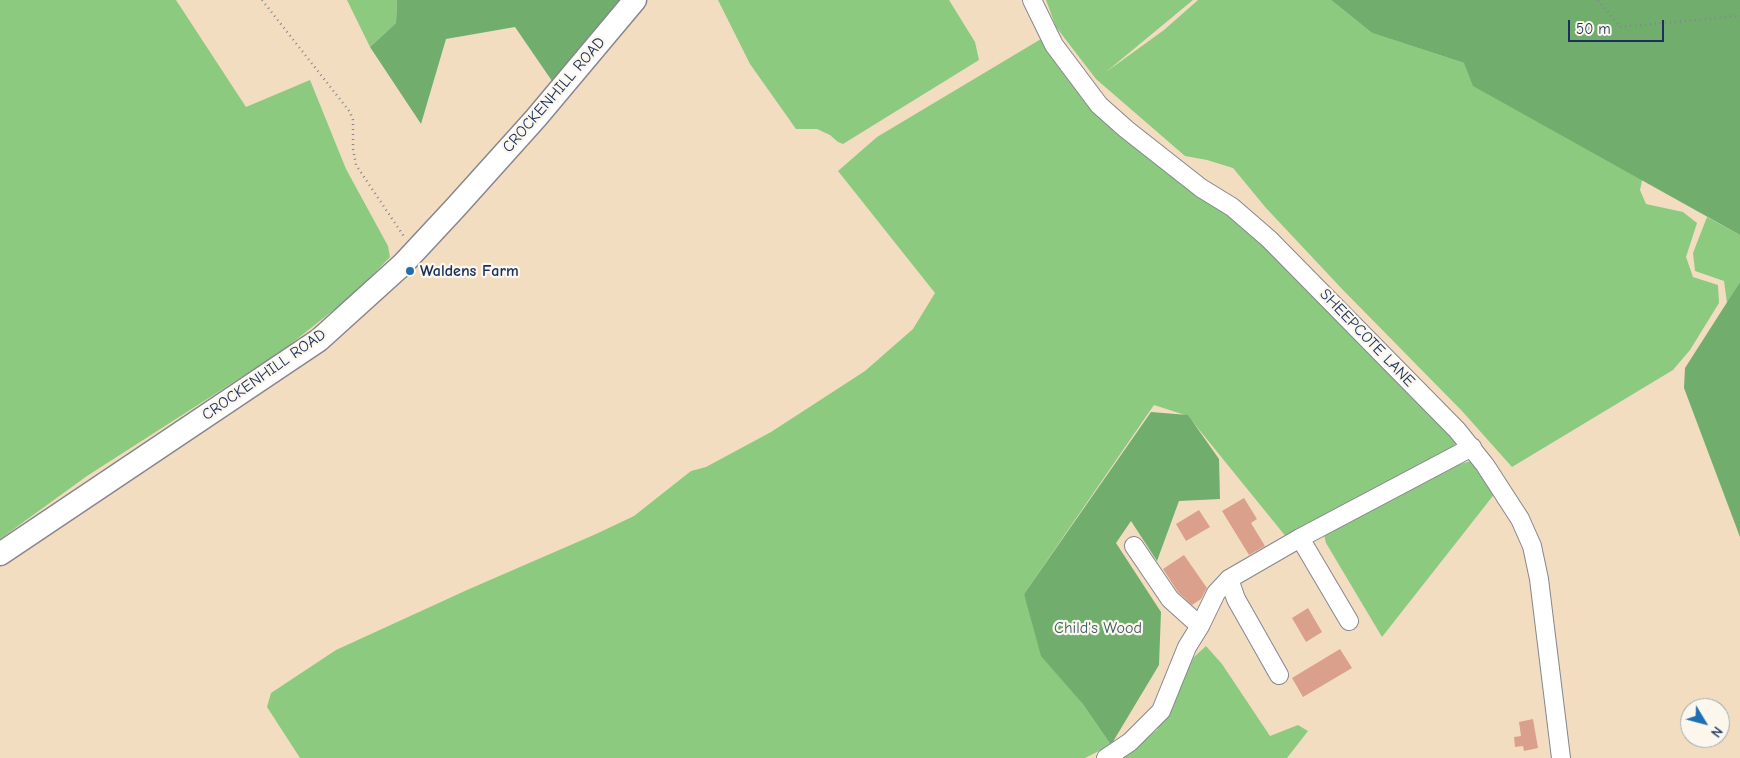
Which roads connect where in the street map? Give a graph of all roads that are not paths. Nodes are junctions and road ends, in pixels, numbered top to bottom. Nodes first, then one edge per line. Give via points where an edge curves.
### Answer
1 (635, 0) edge
2 (1032, 0) edge
3 (1472, 448) junction
4 (1300, 538) junction
5 (1134, 546) dead end
6 (0, 554) edge
7 (1228, 579) junction
8 (1349, 622) dead end
9 (1200, 626) junction
10 (1279, 675) dead end
11 (1106, 758) edge
12 (1562, 758) edge

1 - 6 main road, CROCKENHILL ROAD via 530,125 415,251 319,340
2 - 3 street, SHEEPCOTE LANE via 1054,45 1099,104 1126,129 1201,188 1232,207 1269,239
3 - 4 street
3 - 12 street, SHEEPCOTE LANE via 1520,519 1532,546
4 - 7 street
4 - 8 street
5 - 9 street via 1170,599
7 - 9 street via 1216,593
7 - 10 street
9 - 11 street via 1187,647 1161,711 1130,742

